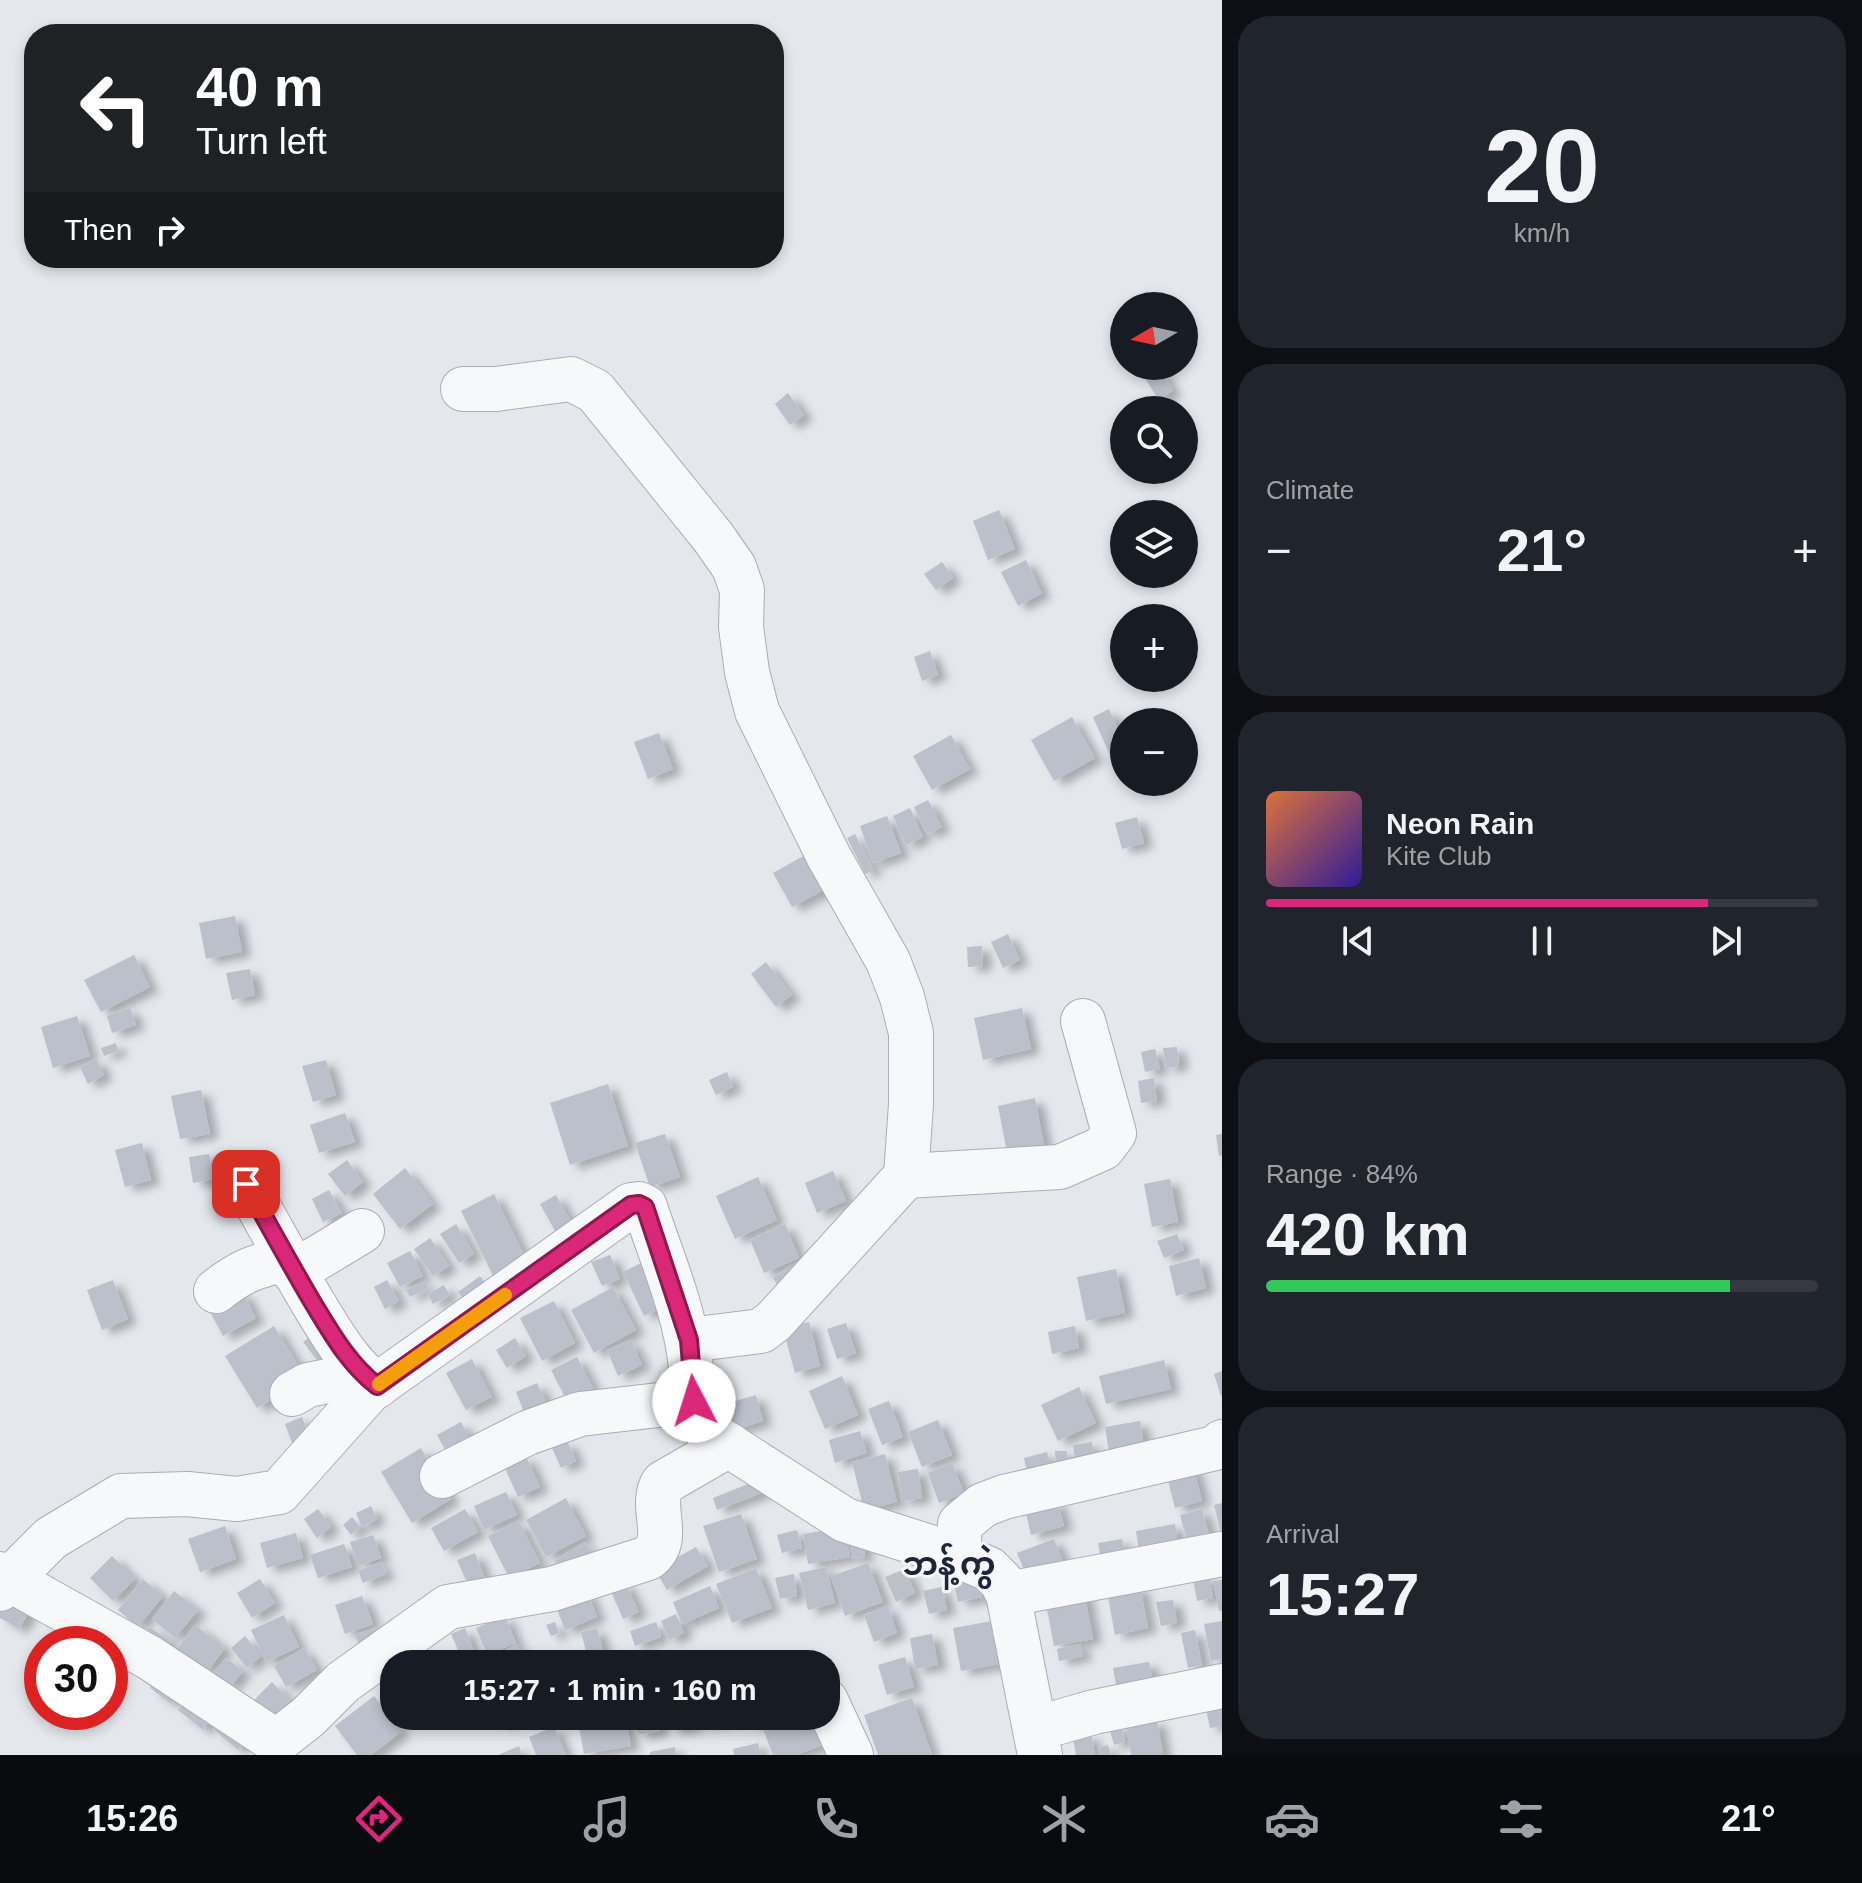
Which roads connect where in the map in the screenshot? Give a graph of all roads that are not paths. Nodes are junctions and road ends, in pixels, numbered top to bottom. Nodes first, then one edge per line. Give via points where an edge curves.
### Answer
1 (463, 389) dead end
2 (1083, 1021) dead end
3 (906, 1176) junction
4 (246, 1184) dead end
5 (362, 1231) dead end
6 (290, 1265) junction
7 (216, 1291) dead end
8 (689, 1340) junction
9 (370, 1380) junction
10 (292, 1394) dead end
11 (694, 1401) junction
12 (1222, 1442) edge
13 (729, 1445) junction
14 (442, 1476) dead end
15 (1222, 1554) edge
16 (958, 1556) junction
17 (3, 1581) edge
18 (1008, 1594) junction
19 (1222, 1686) edge
20 (839, 1730) edge
21 (1038, 1742) edge
22 (851, 1755) edge

1 - 3 street via 571,379 595,391 734,567 742,590 741,627 757,711 902,997 911,1033
2 - 3 street via 1114,1133 1103,1148 1060,1167
3 - 8 street via 761,1331
4 - 6 street
5 - 6 street
6 - 7 street via 252,1267
6 - 9 street via 340,1347
8 - 9 street via 645,1207 631,1205
8 - 11 street
9 - 10 street via 308,1385
9 - 17 street via 360,1400 279,1492 237,1499 121,1496 51,1538
11 - 13 street via 700,1423
11 - 14 street via 580,1414 527,1433
12 - 16 street via 1215,1448 983,1505 960,1524
13 - 16 street via 845,1520
13 - 17 street via 663,1483 657,1492 660,1540 648,1558 552,1589 448,1607 343,1682 280,1739 274,1740 150,1658
15 - 18 street
16 - 18 street via 989,1569
18 - 21 street
19 - 21 street via 1094,1712
20 - 22 street

